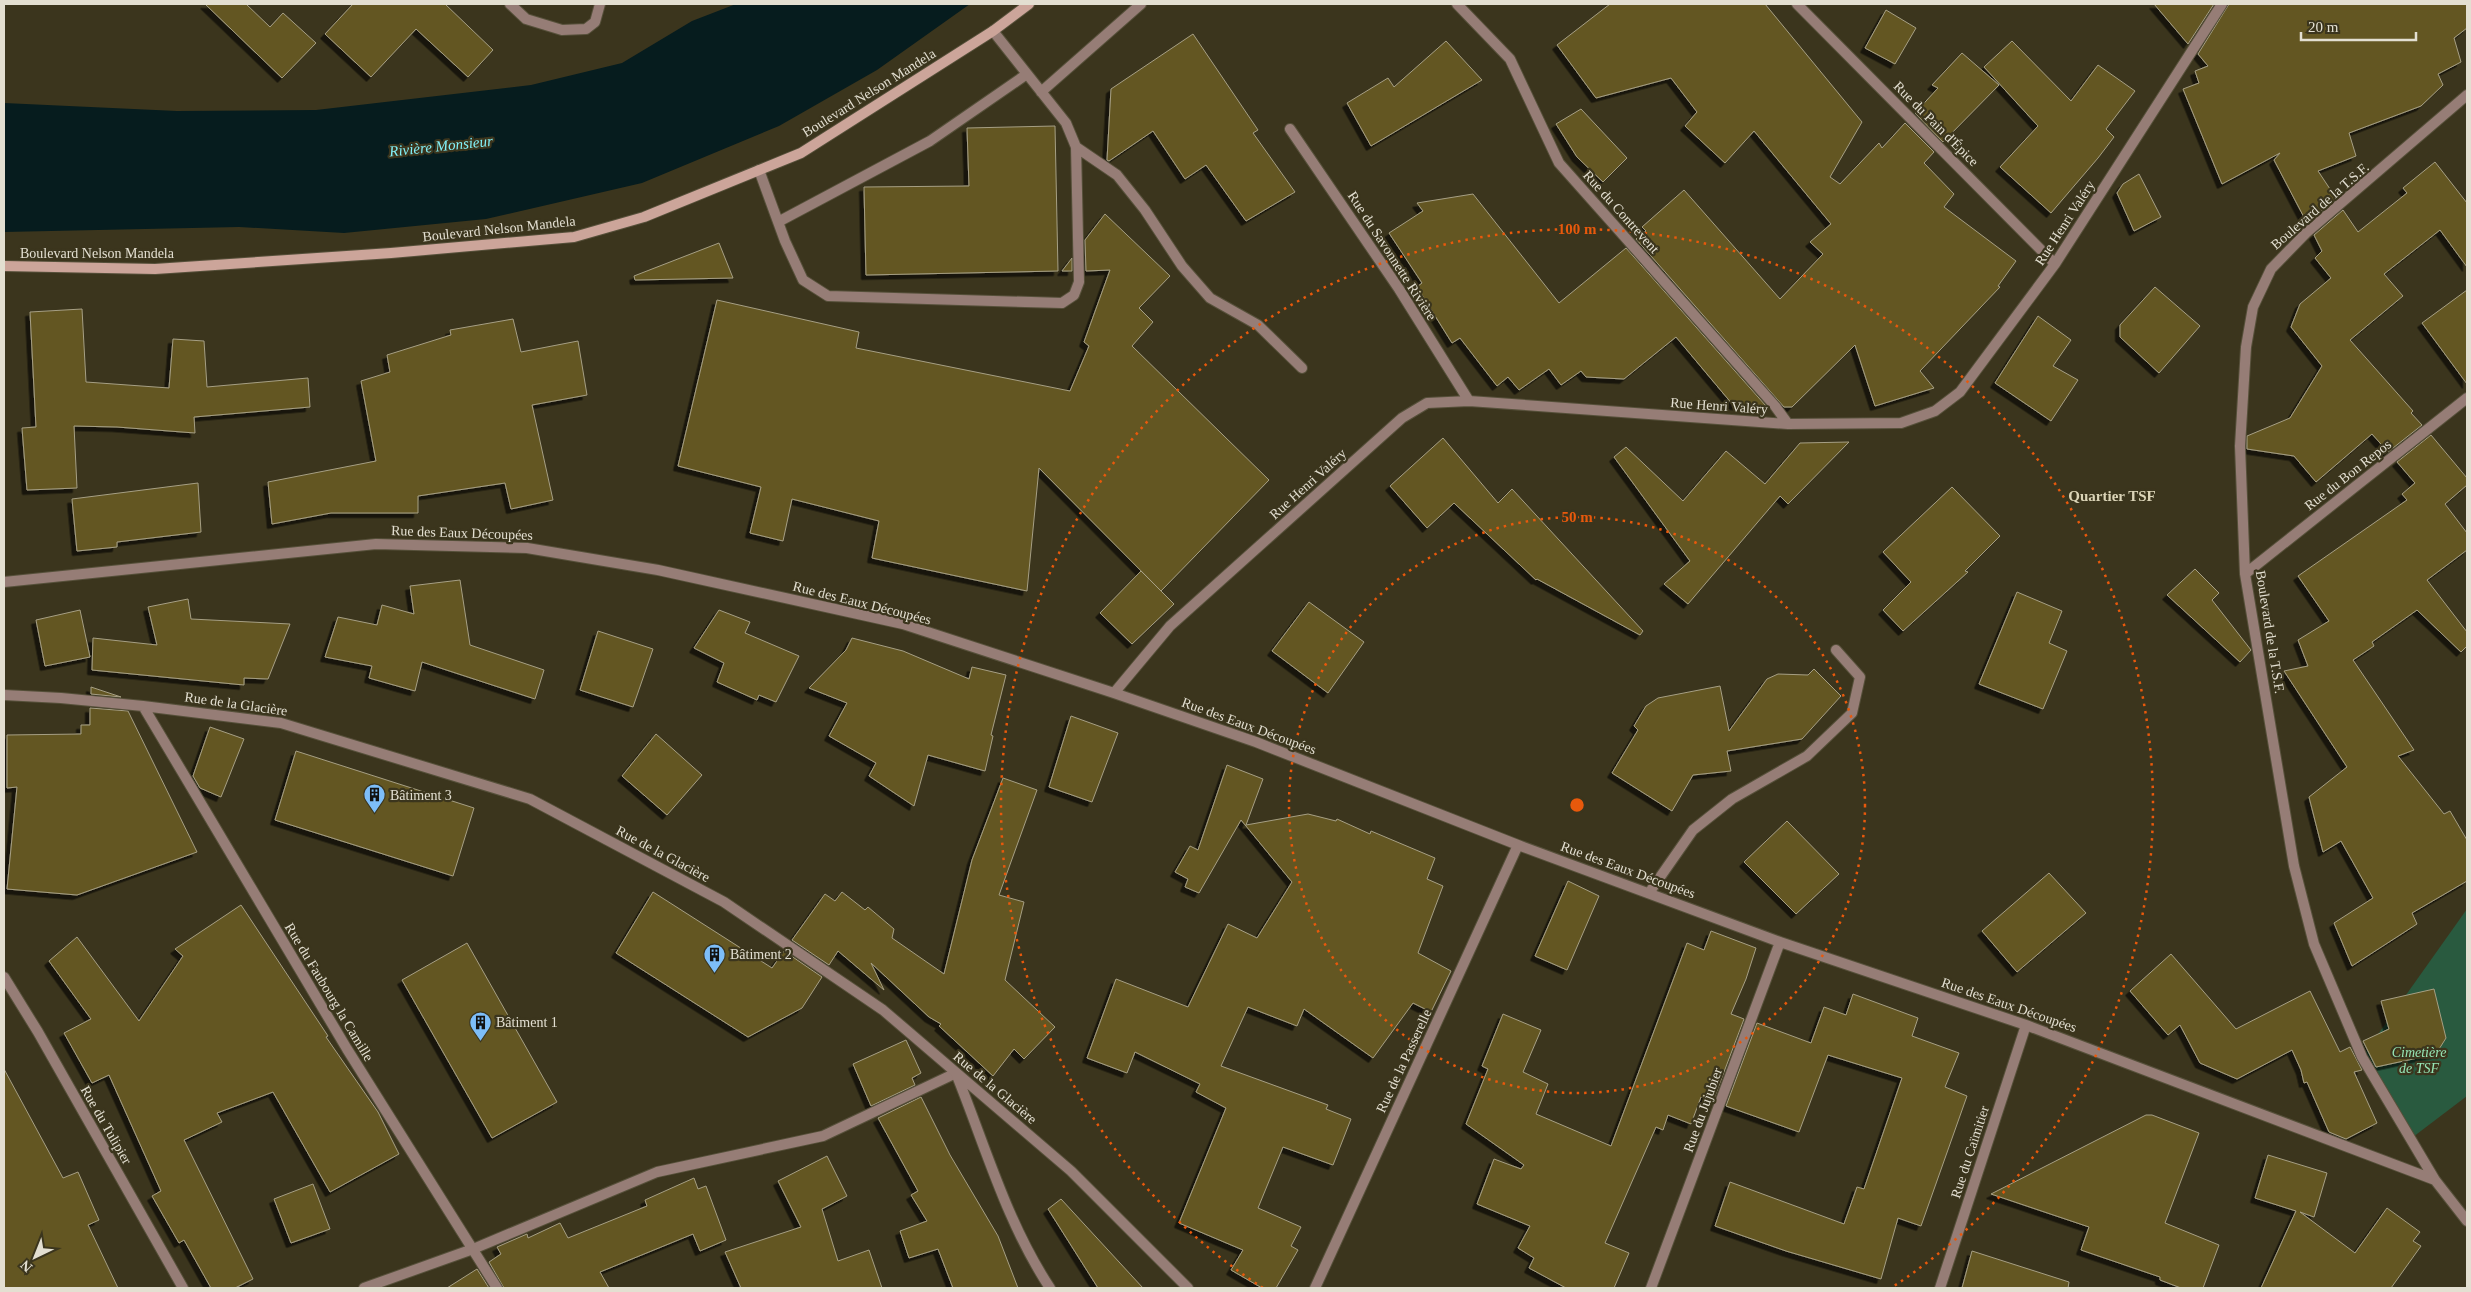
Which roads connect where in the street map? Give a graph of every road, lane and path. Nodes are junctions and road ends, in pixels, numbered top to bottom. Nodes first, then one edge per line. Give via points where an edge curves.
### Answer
1 (510, 4) edge
2 (600, 4) edge
3 (1029, 4) edge
4 (1141, 4) edge
5 (1457, 4) edge
6 (1797, 4) edge
7 (2222, 4) edge
8 (993, 31) junction
9 (1027, 74) junction
10 (1041, 92) junction
11 (2467, 95) edge
12 (1290, 129) dead end
13 (1076, 147) junction
14 (759, 170) junction
15 (778, 222) junction
16 (2055, 264) junction
17 (4, 266) edge
18 (1302, 368) dead end
19 (2467, 398) edge
20 (1468, 401) junction
21 (1788, 424) junction
22 (2245, 574) junction
23 (4, 582) edge
24 (1836, 650) dead end
25 (1114, 693) junction
26 (4, 695) edge
27 (143, 706) junction
28 (1518, 845) junction
29 (1649, 893) junction
30 (1780, 942) junction
31 (4, 977) edge
32 (2026, 1024) junction
33 (956, 1073) junction
34 (2435, 1180) junction
35 (2467, 1221) edge
36 (473, 1249) junction
37 (183, 1288) edge
38 (364, 1288) edge
39 (497, 1288) edge
40 (1050, 1288) edge
41 (1188, 1288) edge
42 (1315, 1288) edge
43 (1651, 1288) edge
44 (1940, 1288) edge

1 - 2 street via 526,18 562,30 586,29 595,22
3 - 8 street, Boulevard Nelson Mandela
4 - 10 street
5 - 21 street, Rue du Contrevent via 1510,59 1559,163
6 - 16 street, Rue du Pain d'Épice
7 - 16 street, Rue Henri Valéry
8 - 9 street
8 - 14 street, Boulevard Nelson Mandela via 801,153
9 - 10 street
9 - 15 street via 930,141
10 - 13 street via 1066,123
11 - 22 street, Boulevard de la T.S.F. via 2306,233 2271,269 2253,307 2246,347 2240,446
12 - 20 street, Rue du Savonnette Rivière via 1399,288
13 - 15 street via 1079,282 1074,295 1062,303 828,296 803,280
13 - 18 street via 1117,175 1182,266 1210,298 1258,325
14 - 15 street
14 - 17 street, Boulevard Nelson Mandela via 644,217 574,237 155,269
16 - 21 street, Rue Henri Valéry via 1960,392 1935,411 1901,423
19 - 22 street, Rue du Bon Repos
20 - 21 street, Rue Henri Valéry
20 - 25 street, Rue Henri Valéry via 1427,403 1402,418 1170,626
22 - 34 street, Boulevard de la T.S.F. via 2294,866 2314,944 2362,1057
23 - 25 street, Rue des Eaux Découpées via 376,544 527,548 658,570 903,624
24 - 29 street via 1860,677 1852,713 1807,756 1732,799 1693,830
25 - 28 street, Rue des Eaux Découpées via 1256,742
26 - 27 street, Rue de la Glacière
27 - 33 street, Rue de la Glacière via 281,723 530,799 724,902 883,1010
27 - 36 street, Rue du Faubourg la Camille via 347,1049
28 - 29 street, Rue des Eaux Découpées
28 - 42 street, Rue de la Passerelle
29 - 30 street, Rue des Eaux Découpées
30 - 32 street, Rue des Eaux Découpées
30 - 43 street, Rue du Jujubier
31 - 37 street, Rue du Tulipier
32 - 34 street, Rue des Eaux Découpées
32 - 44 street, Rue du Caïmitier
33 - 36 street via 823,1136 657,1172
33 - 40 street via 997,1186 1036,1267
33 - 41 street, Rue de la Glacière via 1070,1171
34 - 35 street, Boulevard de la T.S.F.
36 - 38 street
36 - 39 street, Rue du Faubourg la Camille

